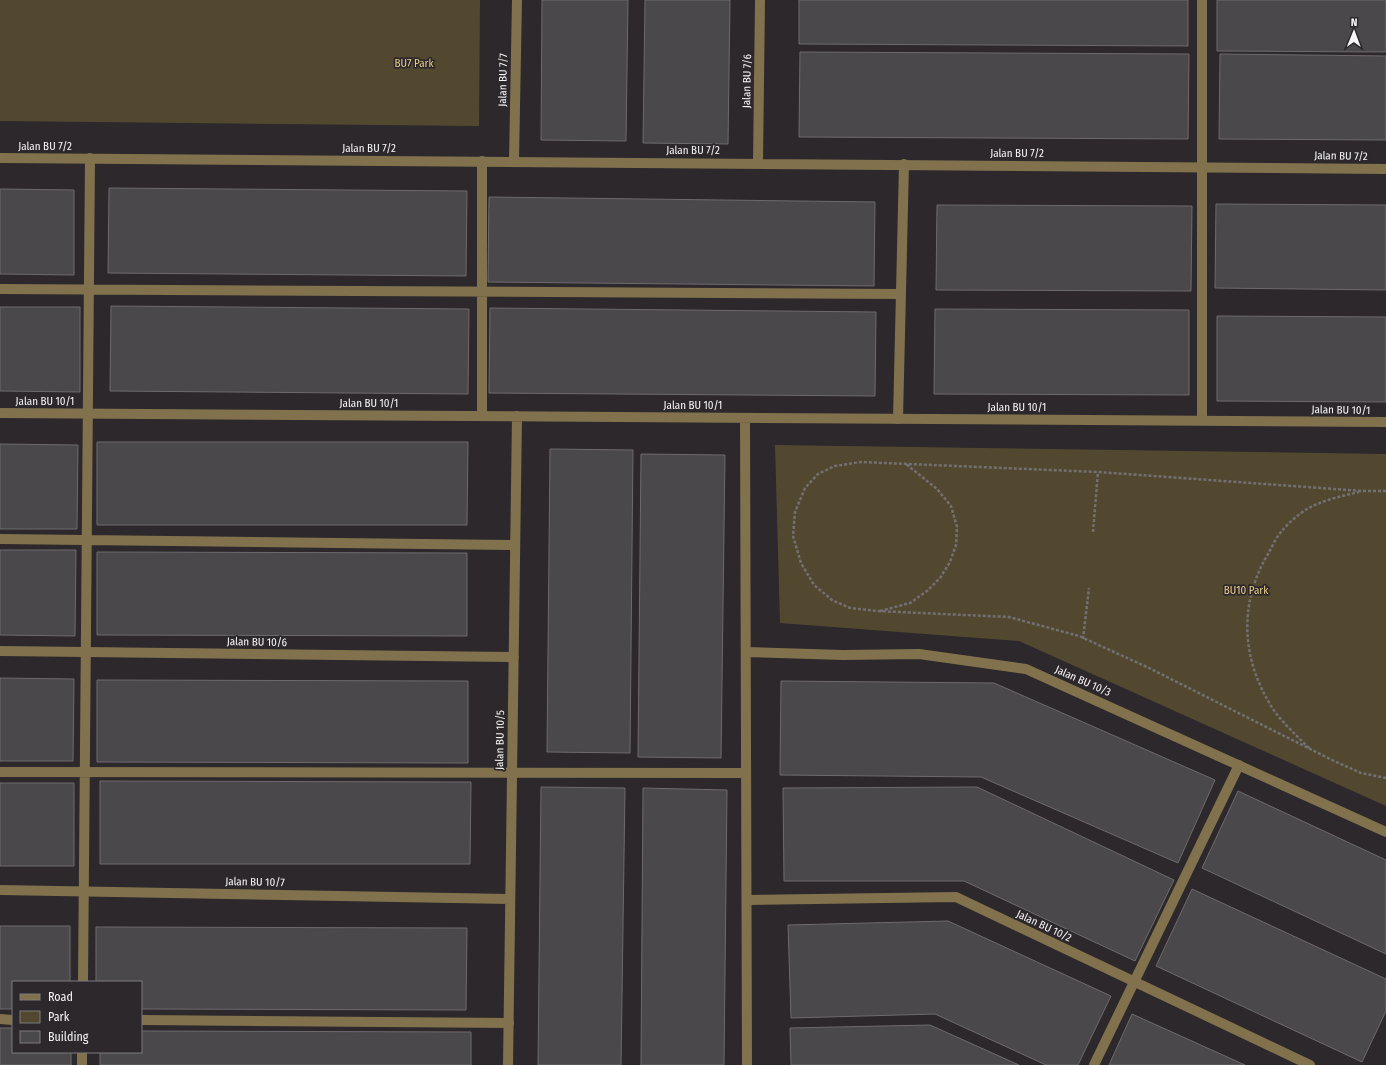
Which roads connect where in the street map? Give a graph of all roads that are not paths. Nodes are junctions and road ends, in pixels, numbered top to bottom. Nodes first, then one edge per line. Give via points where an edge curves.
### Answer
1 (517, 0) edge
2 (760, 0) edge
3 (1202, 0) edge
4 (0, 158) edge
5 (90, 158) junction
6 (482, 161) junction
7 (514, 161) junction
8 (758, 163) junction
9 (904, 164) junction
10 (1202, 167) junction
11 (1386, 169) edge
12 (0, 289) edge
13 (89, 289) junction
14 (482, 291) junction
15 (901, 294) junction
16 (0, 412) edge
17 (88, 413) junction
18 (482, 416) junction
19 (517, 416) junction
20 (745, 418) junction
21 (898, 418) junction
22 (1202, 420) junction
23 (1386, 422) edge
24 (0, 538) edge
25 (87, 539) junction
26 (515, 545) junction
27 (0, 651) edge
28 (86, 652) junction
29 (746, 652) junction
30 (514, 657) junction
31 (1239, 764) junction
32 (0, 772) edge
33 (85, 772) junction
34 (512, 773) junction
35 (746, 773) junction
36 (1386, 832) edge
37 (0, 890) edge
38 (84, 891) junction
39 (510, 899) junction
40 (747, 900) junction
41 (83, 981) edge
42 (1134, 982) junction
43 (0, 1019) edge
44 (12, 1020) edge
45 (142, 1020) edge
46 (508, 1023) junction
47 (82, 1053) edge
48 (82, 1065) edge
49 (508, 1065) edge
50 (747, 1065) edge
51 (1094, 1065) edge
52 (1310, 1065) edge

1 - 7 street, Jalan BU 7/7
2 - 8 street, Jalan BU 7/6
3 - 10 street
4 - 5 street, Jalan BU 7/2
5 - 6 street, Jalan BU 7/2
5 - 13 street
6 - 7 street, Jalan BU 7/2
6 - 14 street
7 - 8 street, Jalan BU 7/2
8 - 9 street, Jalan BU 7/2
9 - 10 street, Jalan BU 7/2
9 - 15 street
10 - 11 street, Jalan BU 7/2
10 - 22 street
12 - 13 street
13 - 14 street
13 - 17 street
14 - 15 street
14 - 18 street
15 - 21 street
16 - 17 street, Jalan BU 10/1
17 - 18 street, Jalan BU 10/1
17 - 25 street
18 - 19 street, Jalan BU 10/1
19 - 20 street, Jalan BU 10/1
19 - 26 street, Jalan BU 10/5
20 - 21 street, Jalan BU 10/1
20 - 29 street
21 - 22 street, Jalan BU 10/1
22 - 23 street, Jalan BU 10/1
24 - 25 street
25 - 26 street
25 - 28 street
26 - 30 street, Jalan BU 10/5
27 - 28 street, Jalan BU 10/6
28 - 30 street, Jalan BU 10/6
28 - 33 street
29 - 31 street, Jalan BU 10/3 via 919,654 1026,669
29 - 35 street
30 - 34 street, Jalan BU 10/5
31 - 36 street, Jalan BU 10/3
31 - 42 street
32 - 33 street
33 - 34 street
33 - 38 street
34 - 35 street
34 - 39 street, Jalan BU 10/5
35 - 40 street
37 - 38 street, Jalan BU 10/7
38 - 39 street, Jalan BU 10/7
38 - 41 street
39 - 46 street, Jalan BU 10/5
40 - 42 street, Jalan BU 10/2 via 956,897
40 - 50 street
42 - 51 street
42 - 52 street, Jalan BU 10/2
43 - 44 street
45 - 46 street
46 - 49 street, Jalan BU 10/5
47 - 48 street

